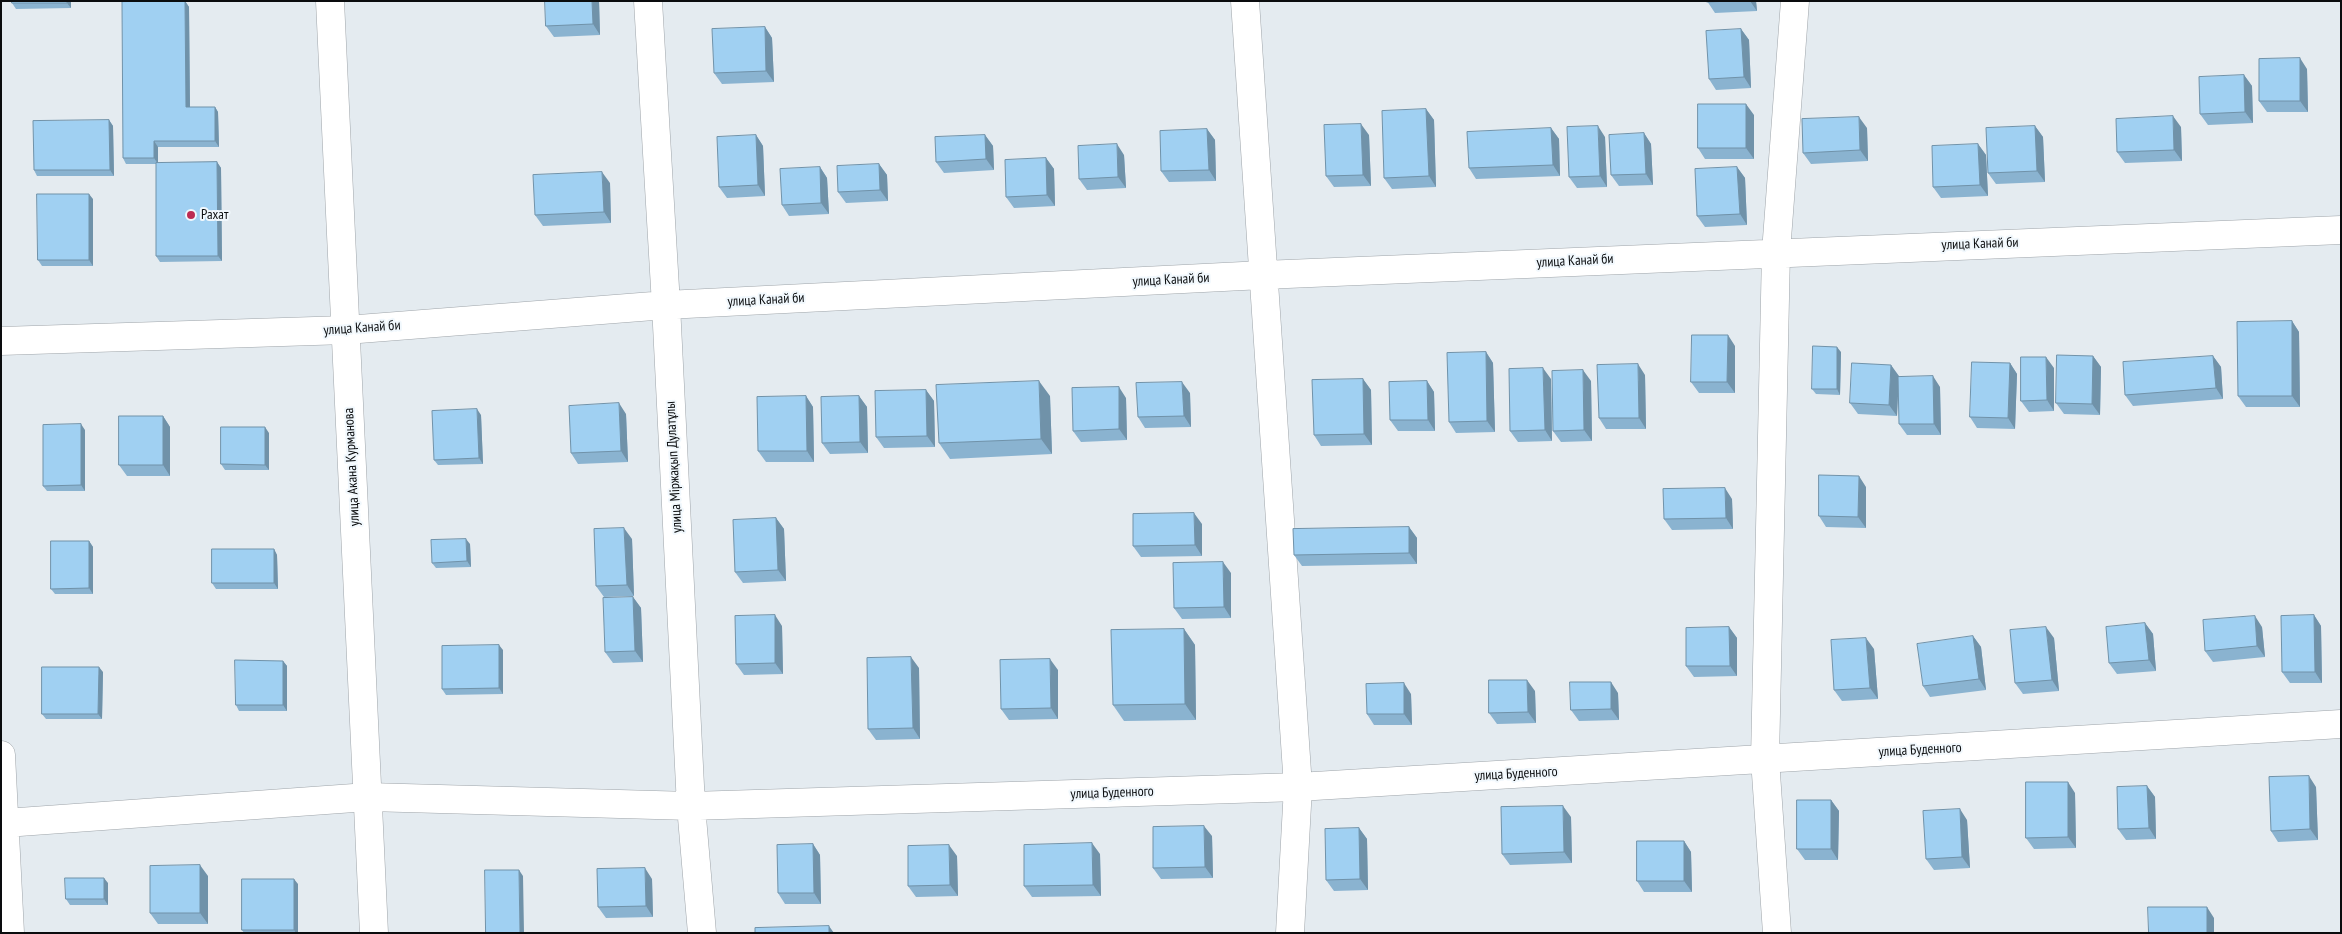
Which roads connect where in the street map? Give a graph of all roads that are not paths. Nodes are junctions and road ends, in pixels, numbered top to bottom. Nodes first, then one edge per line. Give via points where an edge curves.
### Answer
1 (330, 1) edge
2 (648, 1) edge
3 (1245, 1) edge
4 (1795, 1) edge
5 (2341, 230) edge
6 (1776, 252) junction
7 (1263, 275) junction
8 (666, 305) junction
9 (346, 330) junction
10 (1, 341) edge
11 (2341, 724) edge
12 (1, 756) edge
13 (1766, 759) junction
14 (1298, 787) junction
15 (368, 798) junction
16 (691, 806) junction
17 (5, 823) junction
18 (10, 933) edge
19 (374, 933) edge
20 (702, 933) edge
21 (1290, 933) edge
22 (1777, 933) edge

1 - 9 street, улица Акана Курманова
2 - 8 street, улица Міржақып Дулатұлы
3 - 7 street
4 - 6 street
5 - 6 street, улица Канай би
6 - 7 street, улица Канай би
6 - 13 street
7 - 8 street, улица Канай би
7 - 14 street
8 - 9 street, улица Канай би
8 - 16 street, улица Міржақып Дулатұлы
9 - 10 street, улица Канай би
9 - 15 street, улица Акана Курманова
11 - 13 street, улица Буденного
12 - 17 street
13 - 14 street, улица Буденного
13 - 22 street
14 - 16 street, улица Буденного
14 - 21 street
15 - 16 street, улица Буденного
15 - 17 street, улица Буденного
15 - 19 street, улица Акана Курманова
16 - 20 street, улица Міржақып Дулатұлы
17 - 18 street

